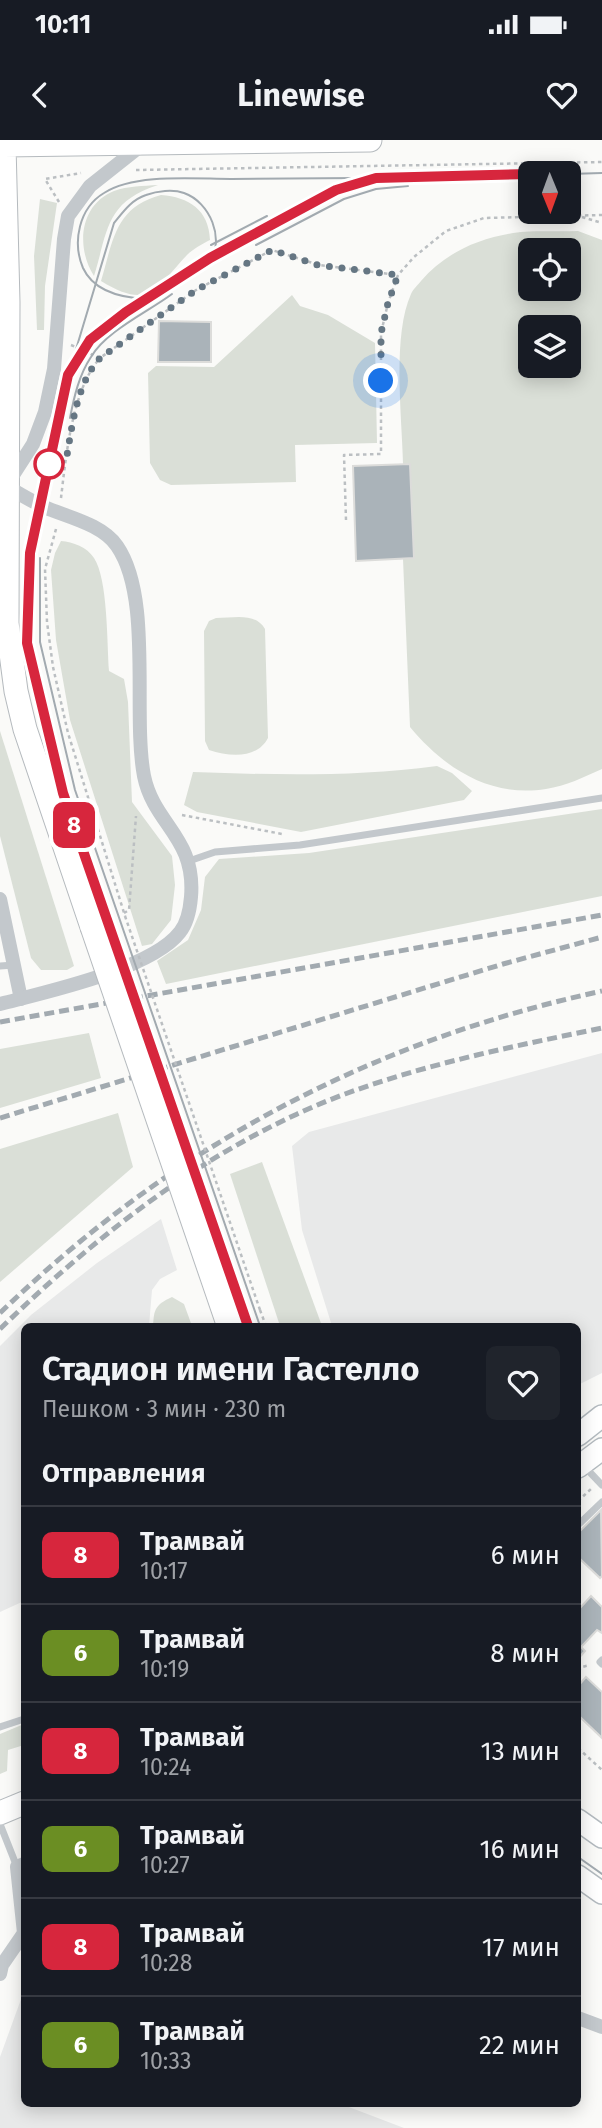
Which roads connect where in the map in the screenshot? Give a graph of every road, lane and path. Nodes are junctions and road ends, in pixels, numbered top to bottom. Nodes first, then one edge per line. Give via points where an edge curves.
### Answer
1 (370, 140) edge
2 (3, 143) edge
3 (143, 144) junction
4 (602, 162) edge
5 (108, 170) junction
6 (602, 215) edge
7 (68, 216) junction
8 (581, 216) edge
9 (581, 216) edge
10 (518, 217) edge
11 (602, 223) edge
12 (398, 275) junction
13 (65, 341) dead end
14 (100, 358) junction
15 (63, 484) dead end
16 (6, 486) junction
17 (3, 514) edge
18 (346, 520) dead end
19 (54, 537) dead end
20 (602, 799) edge
21 (136, 816) dead end
22 (181, 816) dead end
23 (289, 835) dead end
24 (189, 861) junction
25 (0, 899) edge
26 (125, 915) junction
27 (7, 965) edge
28 (21, 999) junction
29 (0, 1004) edge
30 (228, 1323) edge
31 (265, 1323) edge
32 (602, 1416) edge
33 (581, 1433) edge
34 (602, 1449) edge
35 (581, 1464) edge
36 (581, 1466) edge
37 (602, 1485) edge
38 (602, 1502) edge
39 (581, 1522) edge
40 (21, 1720) edge
41 (0, 1727) edge
42 (581, 1751) edge
43 (602, 1770) edge
44 (21, 1804) edge
45 (0, 1813) edge
46 (581, 1822) edge
47 (0, 1825) edge
48 (602, 1837) edge
49 (21, 1865) edge
50 (581, 1878) edge
51 (602, 1893) edge
52 (21, 1937) edge
53 (0, 1974) edge
54 (581, 2019) edge
55 (602, 2027) edge

1 - 3 main road
2 - 3 main road
2 - 16 main road via 8,303
3 - 5 street
4 - 5 path
5 - 7 street
5 - 7 path via 45,179
6 - 8 path
7 - 16 street via 54,369 45,412 33,444
9 - 11 path
10 - 12 path via 484,218 446,231
12 - 14 path via 318,265 272,250 196,290
12 - 18 path via 381,333 381,454 344,455
13 - 14 path
14 - 15 path via 82,390
16 - 17 main road
16 - 24 street via 40,506 99,530 117,546 136,604 145,777 156,806
17 - 30 main road, bridge via 7,623 25,729
19 - 26 path via 45,569 53,667 68,733
20 - 24 lane via 300,845 215,852
21 - 26 path via 129,911
22 - 23 path
24 - 28 street via 190,912 181,931 168,943 151,955 91,979
25 - 27 street
26 - 31 path, bridge
27 - 28 street
28 - 29 street
32 - 33 main road
34 - 35 main road
36 - 37 lane
38 - 39 lane
40 - 41 lane
42 - 43 path
44 - 45 main road
46 - 48 main road
47 - 49 lane
50 - 51 main road
52 - 53 street
54 - 55 street

